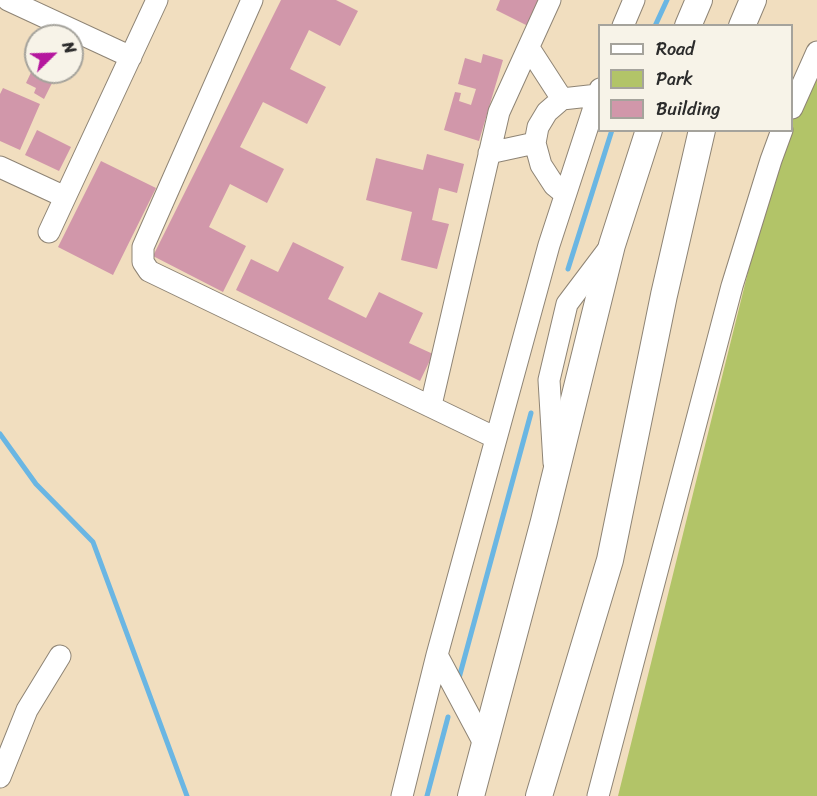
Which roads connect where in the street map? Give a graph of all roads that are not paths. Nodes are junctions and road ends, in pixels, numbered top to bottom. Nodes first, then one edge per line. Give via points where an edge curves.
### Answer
1 (8, 0) edge
2 (157, 0) edge
3 (252, 0) edge
4 (550, 0) edge
5 (634, 0) edge
6 (699, 0) edge
7 (753, 0) edge
8 (624, 24) edge
9 (689, 24) edge
10 (743, 24) edge
11 (529, 48) junction
12 (817, 52) edge
13 (131, 57) junction
14 (598, 92) edge
15 (562, 99) junction
16 (793, 106) edge
17 (648, 132) edge
18 (702, 132) edge
19 (781, 132) edge
20 (535, 143) junction
21 (489, 153) junction
22 (0, 167) edge
23 (565, 194) junction
24 (65, 197) junction
25 (49, 232) dead end
26 (431, 405) junction
27 (496, 438) junction
28 (437, 655) junction
29 (60, 656) dead end
30 (485, 745) junction
31 (0, 777) edge
32 (402, 796) edge
33 (471, 796) edge
34 (539, 796) edge
35 (598, 796) edge

1 - 13 street
2 - 13 street
3 - 26 street via 143,247 143,262 149,271
4 - 11 street
5 - 8 street
6 - 9 main road
7 - 10 main road
11 - 15 street
11 - 21 street via 500,112
12 - 16 street
13 - 24 street
14 - 15 street
14 - 23 street
15 - 20 street via 547,112
17 - 30 main road via 612,245
18 - 34 main road via 610,560
19 - 35 street via 732,286
20 - 21 street
20 - 23 street via 541,165
21 - 26 street
22 - 24 street
23 - 27 street
24 - 25 street
26 - 27 street
27 - 28 street
28 - 30 street
28 - 32 street
29 - 31 street via 27,711
30 - 33 main road

